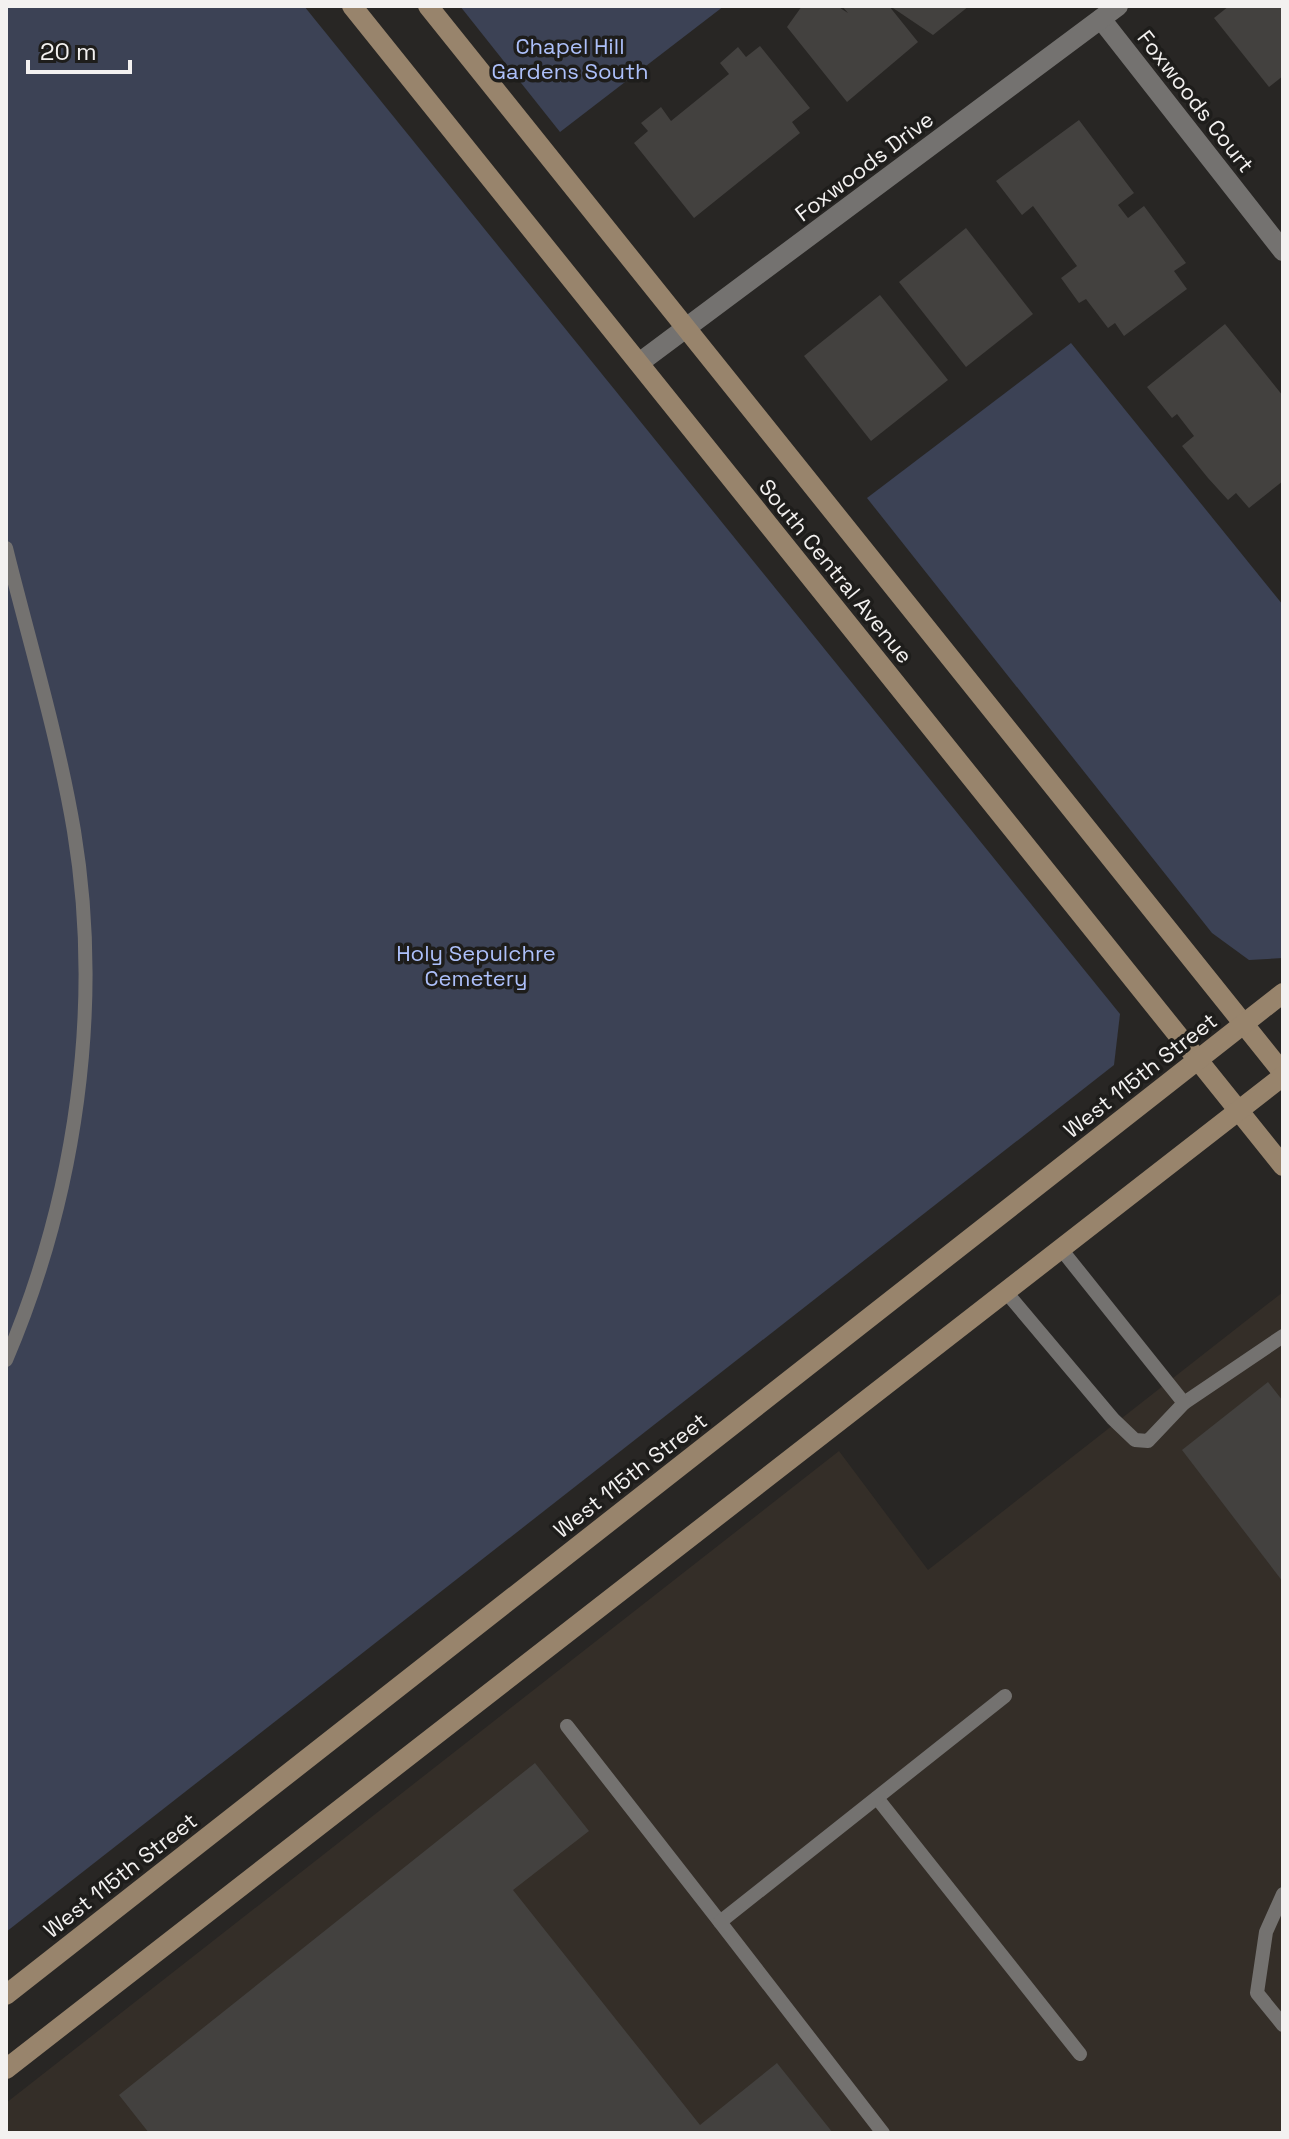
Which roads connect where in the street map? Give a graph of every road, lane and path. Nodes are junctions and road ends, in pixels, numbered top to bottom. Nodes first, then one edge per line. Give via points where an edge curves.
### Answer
1 (352, 6) edge
2 (428, 6) edge
3 (1109, 12) edge
4 (1283, 251) edge
5 (686, 328) junction
6 (639, 363) junction
7 (6, 548) edge
8 (1283, 993) edge
9 (1244, 1024) junction
10 (1198, 1060) junction
11 (1283, 1074) edge
12 (1238, 1111) junction
13 (1283, 1166) edge
14 (1061, 1249) junction
15 (1006, 1292) junction
16 (1283, 1336) edge
17 (6, 1360) edge
18 (1184, 1403) junction
19 (1005, 1696) dead end
20 (567, 1726) dead end
21 (877, 1798) junction
22 (1283, 1894) edge
23 (720, 1922) junction
24 (6, 1995) edge
25 (1283, 2025) edge
26 (1080, 2054) dead end
27 (6, 2069) edge
28 (883, 2133) edge

1 - 6 street, South Central Avenue
2 - 5 street, South Central Avenue
3 - 4 street, Foxwoods Court
3 - 5 street, Foxwoods Drive
5 - 6 street, Foxwoods Drive
5 - 9 street, South Central Avenue
6 - 10 street, South Central Avenue
7 - 17 lane via 74,831 86,960 75,1106 62,1185 46,1252
8 - 9 street, West 115th Street
9 - 10 street, West 115th Street
9 - 11 street, South Central Avenue
10 - 12 street, South Central Avenue
10 - 24 street, West 115th Street
11 - 12 street
12 - 13 street, South Central Avenue
12 - 14 street
14 - 15 street
14 - 18 lane
15 - 18 lane via 1135,1440 1148,1441
15 - 27 street
16 - 18 lane
19 - 21 lane
20 - 23 lane
21 - 23 lane
21 - 26 lane
22 - 25 lane via 1266,1932 1257,1993
23 - 28 lane

